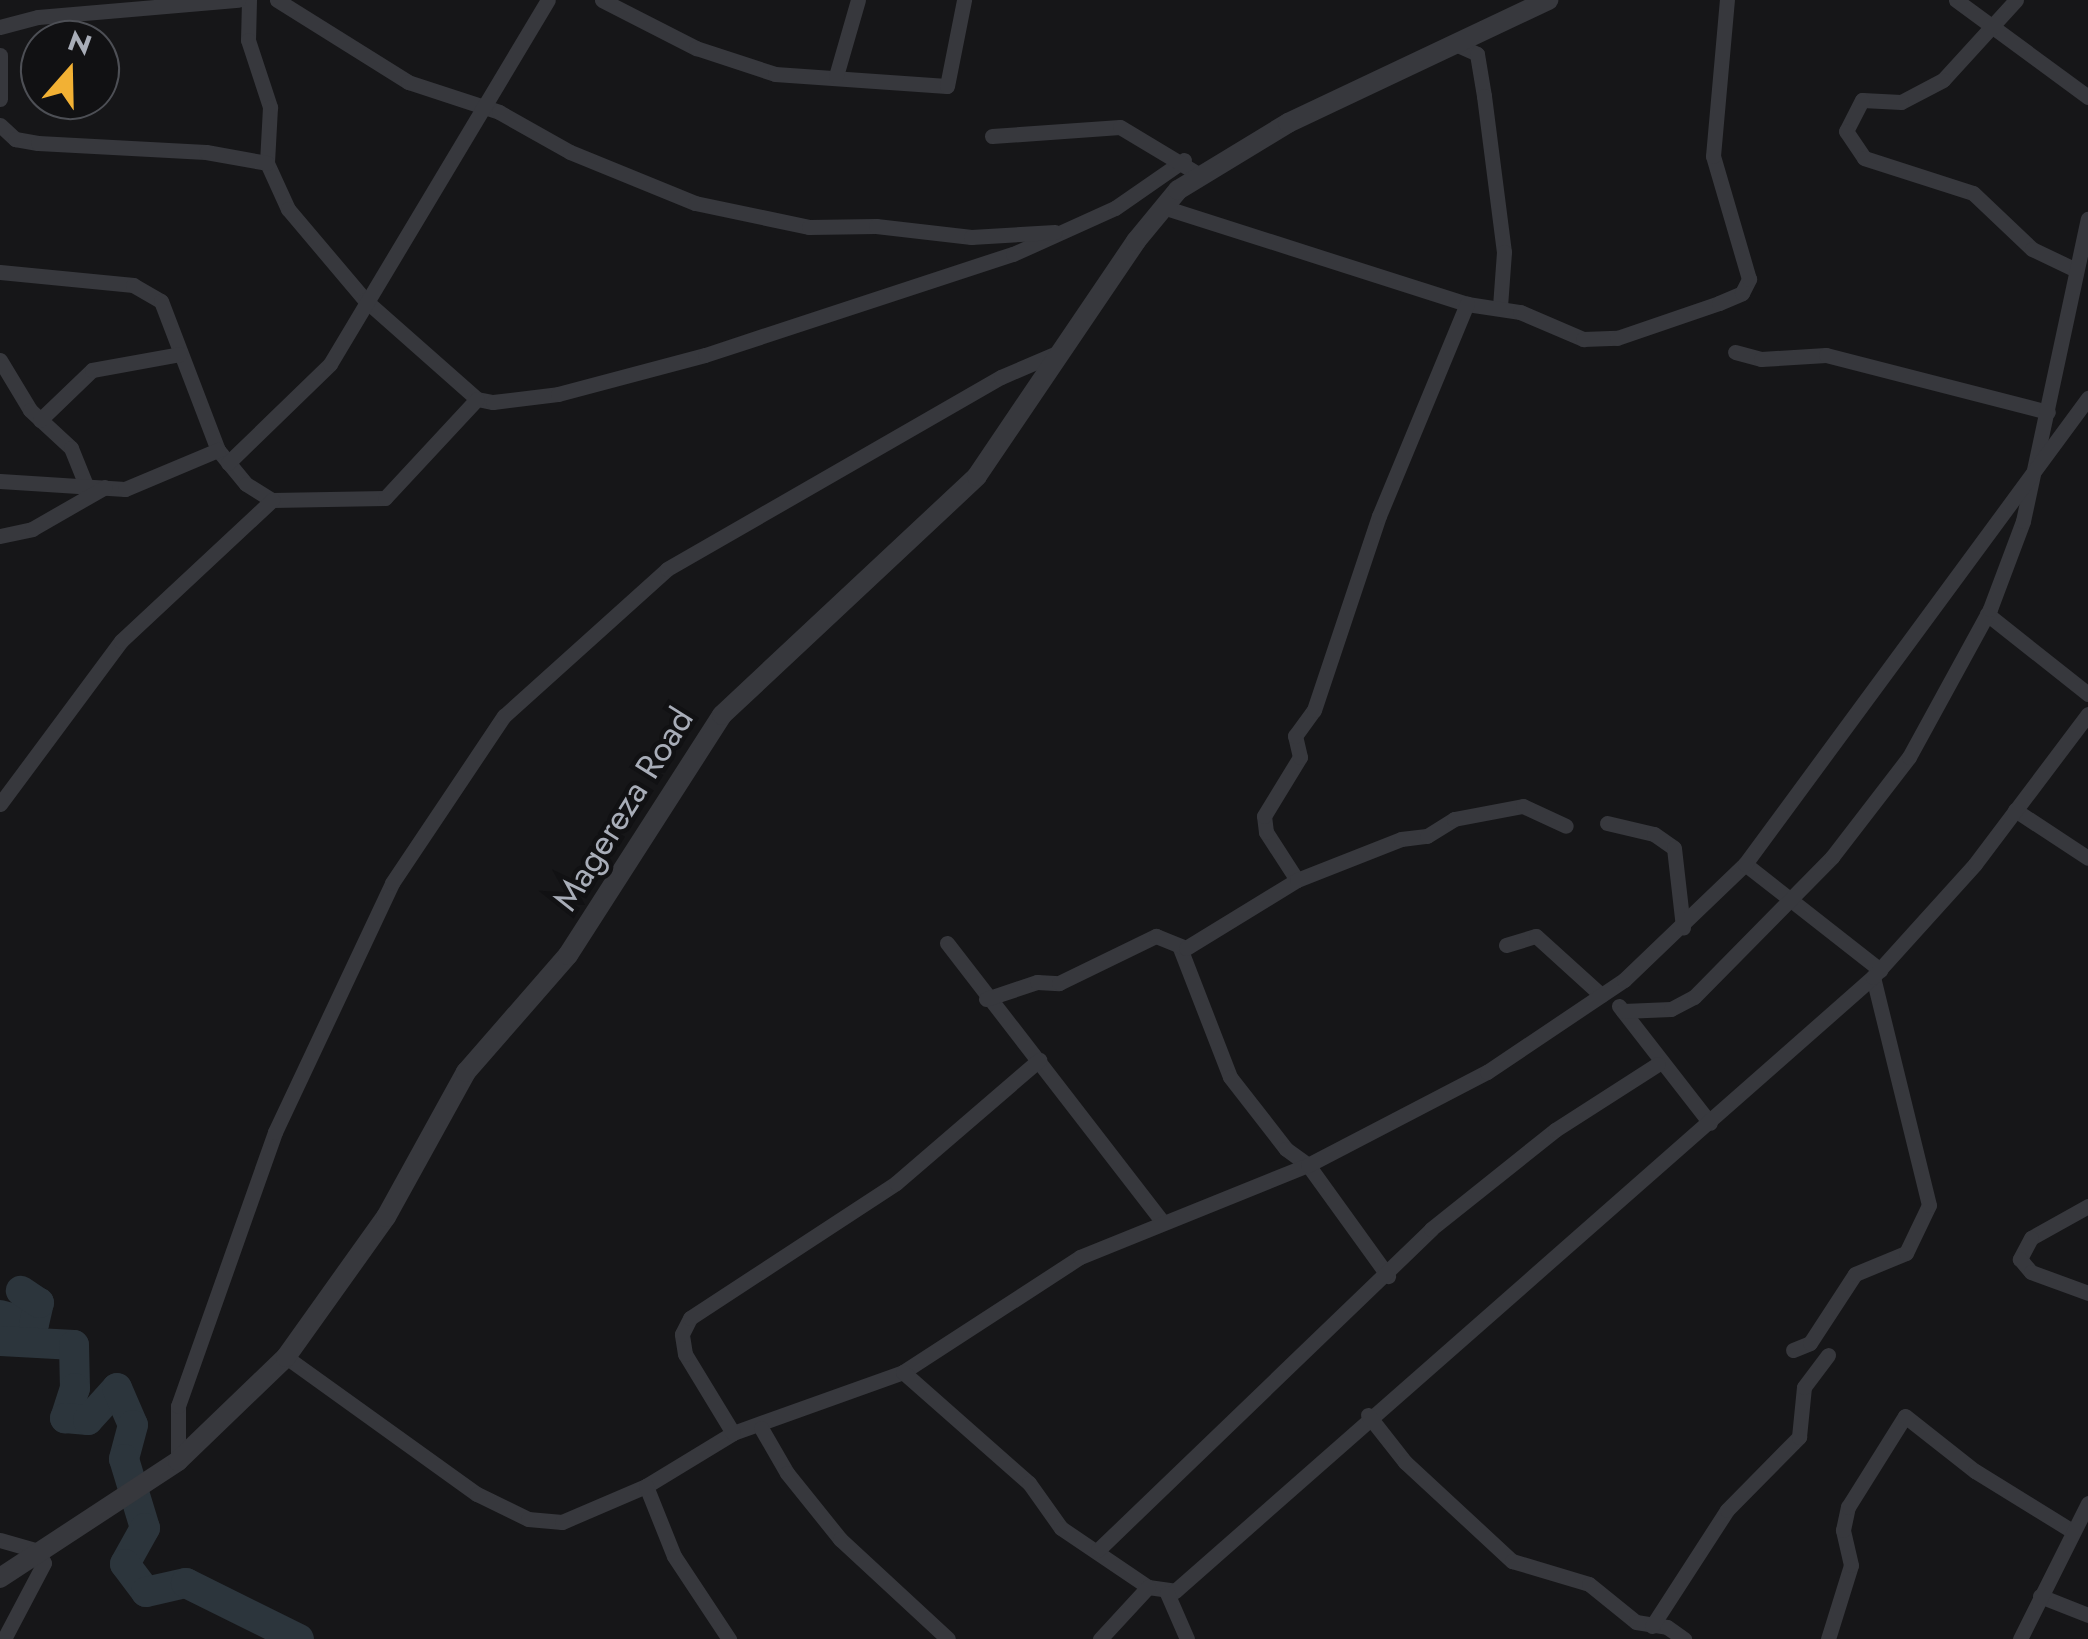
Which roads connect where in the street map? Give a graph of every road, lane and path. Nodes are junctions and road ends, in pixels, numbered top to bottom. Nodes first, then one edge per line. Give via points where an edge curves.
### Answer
1 (238, 0) edge
2 (249, 0) edge
3 (277, 0) edge
4 (548, 0) edge
5 (602, 0) edge
6 (858, 0) edge
7 (964, 0) edge
8 (1548, 0) edge
9 (1727, 0) edge
10 (1956, 0) edge
11 (2016, 0) edge
12 (0, 27) edge
13 (1996, 28) junction
14 (1456, 44) junction
15 (0, 55) edge
16 (836, 76) junction
17 (2088, 97) edge
18 (0, 98) edge
19 (488, 108) junction
20 (1, 131) edge
21 (992, 136) dead end
22 (1184, 160) junction
23 (267, 163) junction
24 (1200, 175) junction
25 (1163, 207) junction
26 (2088, 218) edge
27 (1062, 232) junction
28 (2074, 269) junction
29 (0, 272) edge
30 (365, 300) junction
31 (1467, 304) junction
32 (1500, 307) junction
33 (1068, 348) junction
34 (1735, 352) dead end
35 (180, 354) junction
36 (0, 360) edge
37 (477, 398) junction
38 (2088, 398) edge
39 (2048, 412) junction
40 (40, 420) junction
41 (223, 457) junction
42 (2040, 457) junction
43 (0, 481) edge
44 (85, 483) junction
45 (105, 487) junction
46 (272, 500) junction
47 (0, 536) edge
48 (1987, 614) junction
49 (2088, 694) edge
50 (2088, 714) edge
51 (0, 804) edge
52 (2015, 810) junction
53 (1608, 823) dead end
54 (1566, 826) dead end
55 (2088, 858) edge
56 (1745, 864) junction
57 (1297, 880) junction
58 (1792, 901) junction
59 (1683, 927) junction
60 (947, 943) dead end
61 (1506, 945) dead end
62 (1180, 948) junction
63 (1877, 974) junction
64 (1604, 993) junction
65 (986, 1000) junction
66 (1622, 1011) junction
67 (1038, 1060) junction
68 (1658, 1064) junction
69 (1710, 1123) junction
70 (1308, 1165) junction
71 (2088, 1206) edge
72 (1162, 1221) junction
73 (1388, 1276) junction
74 (2088, 1292) edge
75 (1793, 1350) dead end
76 (1828, 1355) dead end
77 (286, 1357) junction
78 (902, 1372) junction
79 (1368, 1415) junction
80 (761, 1428) junction
81 (732, 1433) junction
82 (178, 1461) junction
83 (646, 1486) junction
84 (2088, 1503) edge
85 (2072, 1531) junction
86 (0, 1540) edge
87 (1098, 1550) junction
88 (38, 1552) junction
89 (0, 1578) edge
90 (1148, 1587) junction
91 (1167, 1592) junction
92 (2040, 1596) junction
93 (2088, 1615) edge
94 (1652, 1626) junction
95 (4, 1639) edge
96 (728, 1639) edge
97 (948, 1639) edge
98 (1100, 1639) edge
99 (1187, 1639) edge
100 (1684, 1639) edge
101 (1828, 1639) edge
102 (2020, 1639) edge

1 - 12 street
2 - 23 street via 248,40 270,107
3 - 19 street via 383,70
4 - 19 street
5 - 16 street via 735,63 788,77
6 - 16 street
7 - 16 street via 951,85
8 - 14 street, Magereza Road
9 - 32 street via 1713,156 1746,266 1745,290 1599,340
10 - 13 street
11 - 13 street
13 - 17 street
13 - 28 street via 1943,80 1906,100 1862,100 1848,120 1847,136 1874,163 1973,193 2032,249
14 - 24 street, Magereza Road via 1288,123
14 - 32 street via 1477,54 1504,252
15 - 18 street
19 - 27 street via 656,190 728,212 933,235
19 - 30 street
20 - 23 street via 38,143 206,152
21 - 22 street via 1120,127
22 - 24 street
22 - 27 street via 1115,208
23 - 30 street via 288,208
24 - 25 street, Magereza Road
25 - 31 street
25 - 33 street, Magereza Road
26 - 28 street
27 - 37 street via 705,356 558,394 512,402
28 - 39 street
29 - 35 street via 150,292 168,312
30 - 37 street
30 - 41 street via 330,364
31 - 32 street
31 - 57 street via 1390,487 1314,710 1295,736 1300,758 1264,816 1266,832
33 - 77 street, Magereza Road via 976,476 722,715 568,955 466,1072 386,1217
33 - 82 street via 1000,377 667,570 504,716 392,883 297,1082 178,1406
34 - 39 street via 1761,359 1826,355
35 - 40 street via 92,370
35 - 41 street
36 - 40 street
37 - 46 street via 386,498
38 - 42 street
39 - 42 street
40 - 44 street via 71,448
41 - 45 street via 142,484
41 - 46 street
42 - 48 street
42 - 56 street
43 - 44 street
44 - 45 street
45 - 47 street via 32,528
46 - 51 street via 122,641
48 - 49 street
48 - 58 street via 1882,798
50 - 52 street
52 - 55 street
52 - 63 street
53 - 59 street via 1654,834 1674,848
54 - 57 street via 1523,806 1482,811
56 - 58 street
56 - 59 street
57 - 62 street
58 - 63 street
58 - 66 street via 1682,1007
59 - 64 street
60 - 65 street
61 - 64 street via 1536,936
62 - 65 street via 1156,936 1059,983 1037,982
62 - 70 street via 1230,1077 1286,1150
63 - 69 street
63 - 75 street via 1928,1205 1906,1253 1855,1274 1810,1343
64 - 66 street
64 - 70 street via 1487,1072
65 - 67 street
66 - 68 street
67 - 72 street
67 - 81 street via 896,1183 690,1318 682,1334 685,1354
68 - 69 street
68 - 73 street via 1555,1130 1431,1229
69 - 79 street
70 - 72 street
70 - 73 street
71 - 74 street via 2031,1238 2020,1259 2031,1272
72 - 78 street via 1080,1258
73 - 87 street
76 - 94 street via 1804,1387 1798,1437 1727,1510
77 - 82 street, Magereza Road
77 - 83 street via 478,1494 528,1519 562,1522
78 - 80 street
78 - 87 street via 1029,1482 1061,1528
79 - 91 street via 1198,1575
79 - 94 street via 1405,1462 1512,1562 1589,1584 1636,1622
80 - 81 street
80 - 97 street via 787,1474 840,1540
81 - 83 street
82 - 88 street, Magereza Road
83 - 96 street via 674,1556
84 - 85 street
85 - 92 street
85 - 101 street via 1992,1482 1905,1416 1848,1506 1843,1530 1851,1568
86 - 88 street
87 - 90 street
88 - 89 street, Magereza Road
88 - 95 street via 41,1574
90 - 91 street
90 - 98 street
91 - 99 street
92 - 93 street
92 - 102 street
94 - 100 street

